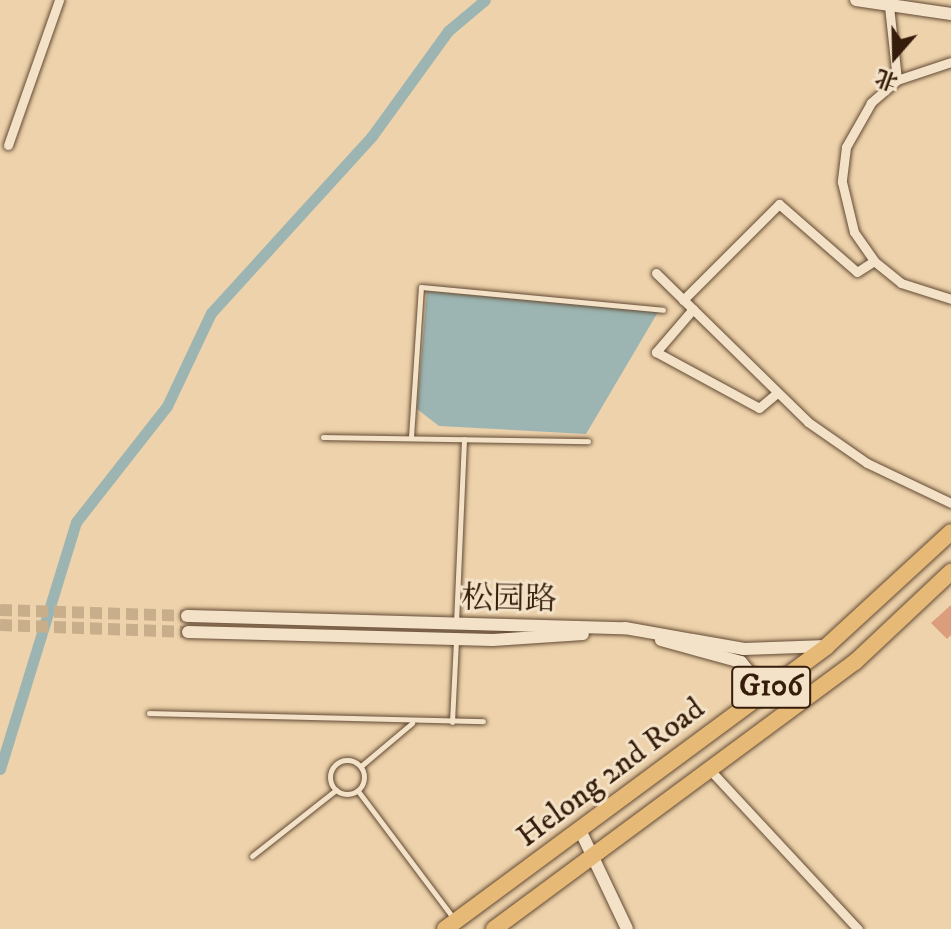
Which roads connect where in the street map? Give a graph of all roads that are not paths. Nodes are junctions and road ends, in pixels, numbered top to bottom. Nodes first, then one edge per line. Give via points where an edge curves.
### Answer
1 (59, 0) edge
2 (856, 0) edge
3 (874, 2) edge
4 (889, 6) junction
5 (951, 14) edge
6 (951, 62) edge
7 (897, 80) junction
8 (8, 145) dead end
9 (874, 261) junction
10 (656, 273) dead end
11 (951, 299) edge
12 (683, 300) junction
13 (693, 309) junction
14 (663, 310) dead end
15 (777, 393) junction
16 (323, 437) dead end
17 (411, 437) junction
18 (464, 439) junction
19 (588, 441) dead end
20 (951, 503) edge
21 (951, 532) edge
22 (951, 572) edge
23 (187, 616) tunnel mouth
24 (456, 624) junction
25 (188, 632) tunnel mouth
26 (456, 640) junction
27 (827, 646) junction
28 (749, 703) junction
29 (149, 713) dead end
30 (483, 721) dead end
31 (452, 722) junction
32 (412, 723) junction
33 (361, 766) junction
34 (711, 771) junction
35 (336, 790) junction
36 (358, 791) junction
37 (581, 832) junction
38 (252, 856) dead end
39 (596, 856) junction
40 (450, 925) edge
41 (494, 929) edge
42 (627, 929) edge
43 (858, 929) edge

1 - 8 street
2 - 3 street
3 - 4 street
4 - 5 street
4 - 7 street
6 - 7 street
7 - 9 street via 861,117 843,165 847,214
9 - 11 street via 901,283
9 - 12 street via 857,272 779,204
10 - 12 street
12 - 13 street
13 - 15 street
13 - 15 street via 656,352 759,408
14 - 17 lane via 421,287
15 - 20 street via 867,463
16 - 17 lane
17 - 18 lane
18 - 19 lane
18 - 24 lane
21 - 27 highway, Helong 2nd Road / G106
22 - 34 highway, Helong 2nd Road / G106 via 855,662
23 - 24 street, 松园路
24 - 27 street, 松园路 via 625,628 744,649
25 - 26 street, 松园路
26 - 28 street, 松园路 via 658,640 741,662 751,674
26 - 31 lane
27 - 28 highway, Helong 2nd Road / G106
28 - 37 highway, Helong 2nd Road / G106
29 - 32 lane
30 - 31 lane
31 - 32 lane
32 - 33 lane
33 - 35 lane via 336,764 330,780
33 - 36 lane
34 - 39 highway, Helong 2nd Road / G106
34 - 43 street
35 - 36 lane
35 - 38 lane
36 - 40 lane
37 - 39 street
37 - 40 highway, Helong 2nd Road / G106
39 - 41 highway, Helong 2nd Road / G106
39 - 42 street

